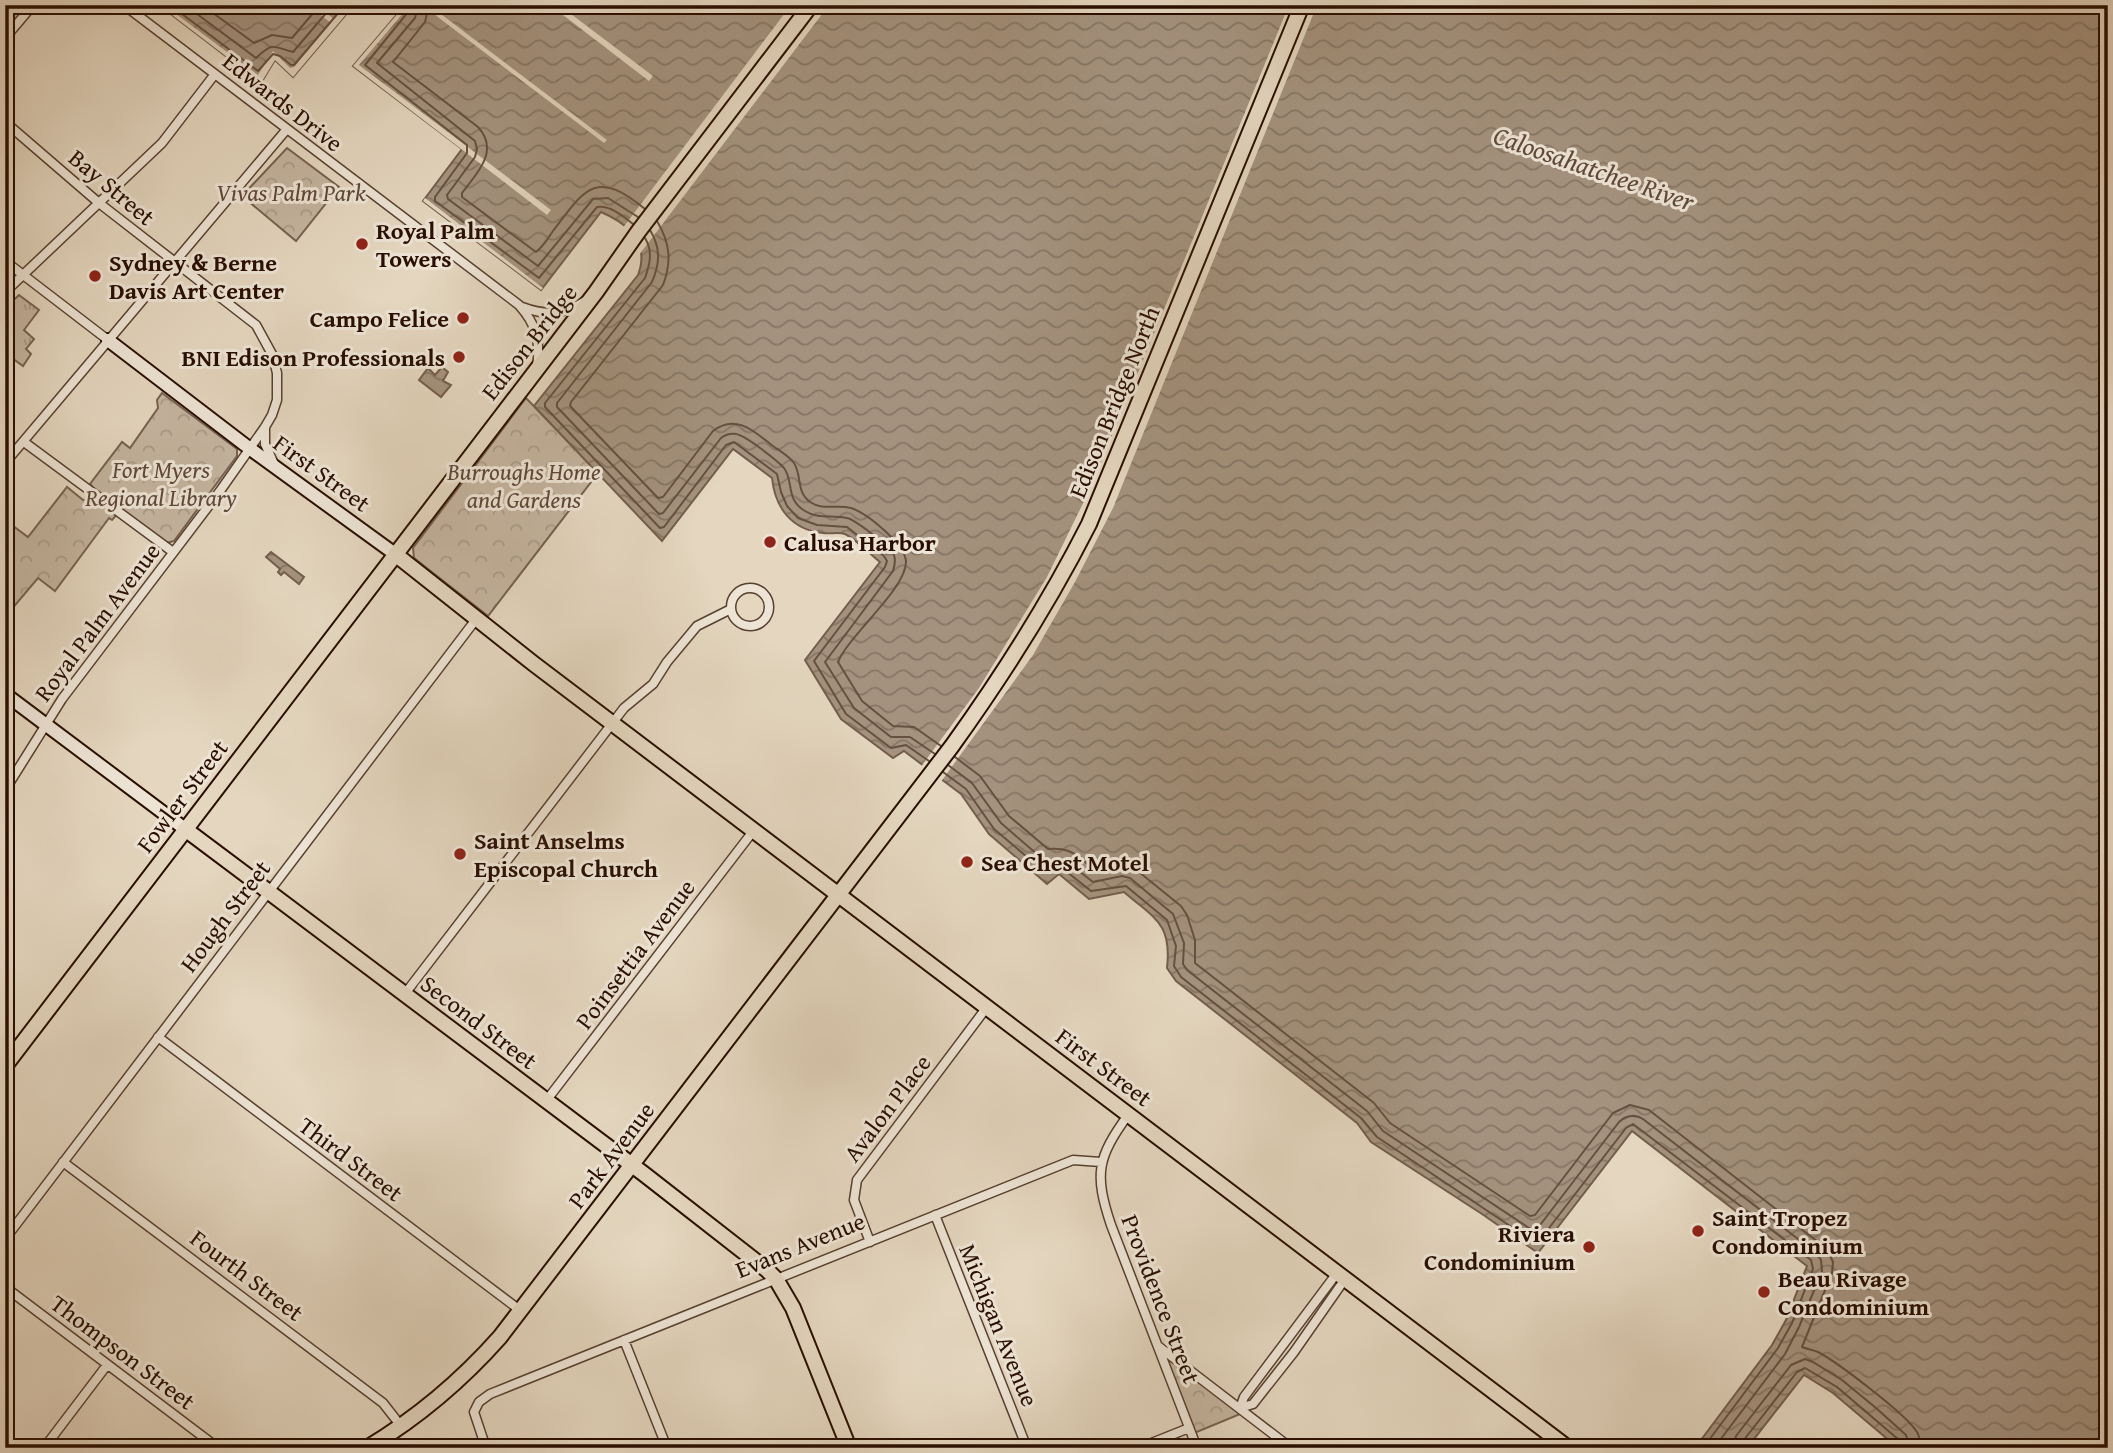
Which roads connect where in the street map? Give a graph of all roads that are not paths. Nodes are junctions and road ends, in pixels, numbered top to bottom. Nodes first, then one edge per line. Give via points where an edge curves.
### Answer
1 (33, 5) edge
2 (124, 5) edge
3 (811, 5) edge
4 (1302, 5) edge
5 (5, 38) edge
6 (215, 74) junction
7 (5, 122) edge
8 (287, 129) junction
9 (99, 203) junction
10 (5, 261) edge
11 (174, 261) junction
12 (24, 275) junction
13 (5, 292) edge
14 (596, 292) junction
15 (519, 305) junction
16 (108, 340) junction
17 (537, 369) junction
18 (265, 427) junction
19 (24, 442) junction
20 (249, 448) junction
21 (5, 463) edge
22 (275, 467) junction
23 (173, 552) junction
24 (395, 554) junction
25 (731, 609) junction
26 (477, 618) junction
27 (5, 694) edge
28 (612, 723) junction
29 (46, 724) junction
30 (5, 790) edge
31 (185, 829) junction
32 (754, 830) junction
33 (268, 892) junction
34 (839, 894) junction
35 (404, 995) junction
36 (987, 1007) junction
37 (158, 1037) junction
38 (5, 1066) edge
39 (546, 1101) junction
40 (1128, 1115) junction
41 (64, 1161) junction
42 (1101, 1162) junction
43 (632, 1165) junction
44 (935, 1216) junction
45 (5, 1239) edge
46 (870, 1242) junction
47 (1341, 1276) junction
48 (776, 1279) junction
49 (5, 1287) edge
50 (521, 1311) junction
51 (624, 1340) junction
52 (1158, 1346) junction
53 (107, 1365) junction
54 (1240, 1408) junction
55 (401, 1426) junction
56 (1189, 1428) junction
57 (44, 1448) edge
58 (218, 1448) edge
59 (367, 1448) edge
60 (486, 1448) edge
61 (667, 1448) edge
62 (849, 1448) edge
63 (1027, 1448) edge
64 (1139, 1448) edge
65 (1197, 1448) edge
66 (1291, 1448) edge
67 (1568, 1448) edge

1 - 5 street
2 - 6 street, Edwards Drive
3 - 14 main road, Edison Bridge
4 - 34 main road, Edison Bridge North via 1089,524 1014,658
6 - 8 street, Edwards Drive
6 - 9 street via 162,143
7 - 9 street, Bay Street
8 - 11 street
8 - 15 street, Edwards Drive
9 - 11 street, Bay Street
9 - 12 street
10 - 12 street, First Street
11 - 16 street
11 - 18 street, Bay Street via 246,316 262,335 277,373 277,400
12 - 13 street
12 - 16 street, First Street
14 - 15 street, Edwards Drive via 570,310 554,314
14 - 17 main road, Edison Bridge
15 - 17 street, Edwards Drive via 537,333
16 - 19 street
16 - 20 street, First Street
17 - 24 main road, Edison Bridge
18 - 20 street, Bay Street
18 - 22 street via 265,444
19 - 21 street
19 - 23 street
20 - 22 street, First Street
20 - 23 street, Royal Palm Avenue
22 - 24 street, First Street
23 - 29 street, Royal Palm Avenue
24 - 26 main road, First Street
24 - 31 main road, Fowler Street
25 - 25 street via 741,625 755,626 766,619 770,607 761,591 749,588 737,592
25 - 28 street via 697,626 653,684
26 - 28 main road, First Street
26 - 33 street, Hough Street
27 - 29 street, Second Street
28 - 32 main road, First Street
28 - 35 street
29 - 30 street, Royal Palm Avenue
29 - 31 street, Second Street
31 - 33 main road, Second Street
31 - 38 main road, Fowler Street
32 - 34 main road, First Street
32 - 39 street, Poinsettia Avenue
33 - 35 main road, Second Street
33 - 37 street, Hough Street
34 - 36 main road, First Street
34 - 43 main road, Park Avenue
35 - 39 main road, Second Street
36 - 40 main road, First Street
36 - 46 street, Avalon Place via 857,1180 854,1200
37 - 41 street, Hough Street
37 - 50 street, Third Street
39 - 43 main road, Second Street
40 - 42 street
40 - 47 main road, First Street
41 - 45 street, Hough Street
41 - 55 street, Fourth Street via 372,1394
42 - 44 street, Evans Avenue via 1073,1160
42 - 52 street, Providence Street via 1105,1208
43 - 48 main road, Second Street
43 - 50 main road, Park Avenue
44 - 46 street, Evans Avenue
44 - 63 street, Michigan Avenue
46 - 48 street, Evans Avenue
47 - 54 street via 1294,1352 1253,1404
47 - 67 main road, First Street
48 - 51 street, Evans Avenue
48 - 62 main road, Second Street via 793,1308
49 - 53 street, Thompson Street
50 - 55 main road, Park Avenue via 474,1366
51 - 60 street, Evans Avenue via 479,1402 474,1412
51 - 61 street
52 - 54 street
52 - 56 street, Providence Street
53 - 57 street
53 - 58 street, Thompson Street
54 - 66 street
55 - 59 main road
56 - 64 street
56 - 65 street, Providence Street

